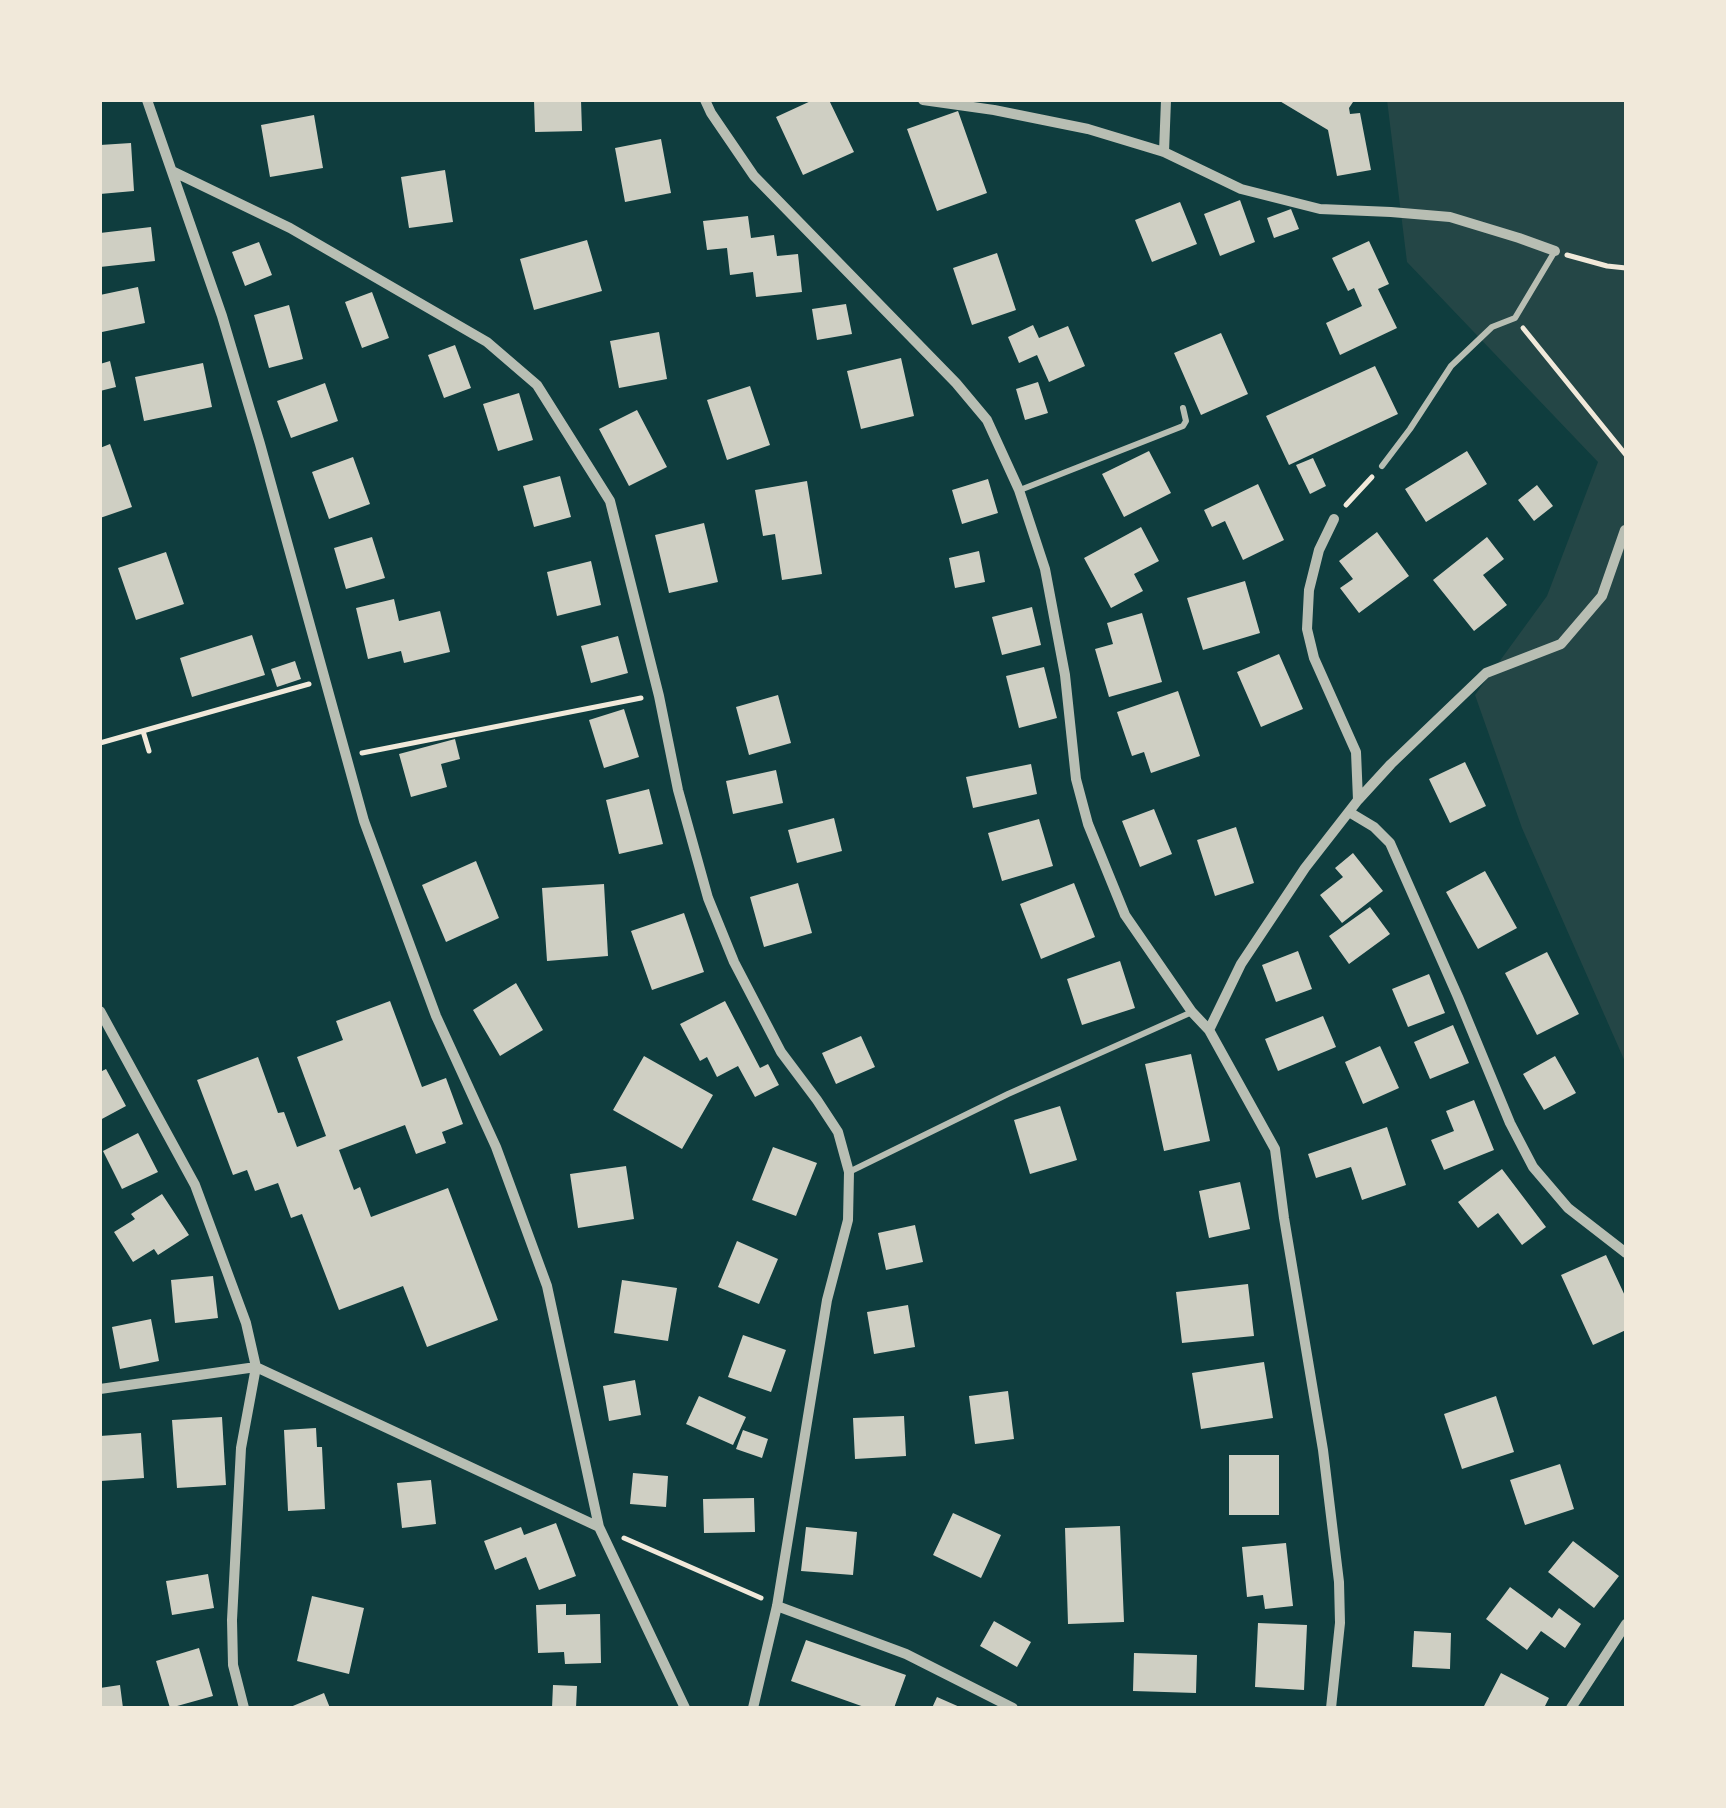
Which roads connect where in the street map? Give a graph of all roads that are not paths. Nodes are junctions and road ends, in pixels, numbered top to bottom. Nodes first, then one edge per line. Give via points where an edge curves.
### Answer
1 (147, 100) edge
2 (705, 100) edge
3 (924, 100) edge
4 (1166, 100) edge
5 (996, 105) edge
6 (1164, 152) junction
7 (172, 170) junction
8 (1555, 251) joint
9 (1183, 408) dead end
10 (1382, 466) road end
11 (1019, 490) junction
12 (1334, 519) road end
13 (1625, 530) edge
14 (1358, 800) junction
15 (1349, 812) junction
16 (100, 1011) edge
17 (1192, 1012) junction
18 (1209, 1030) junction
19 (849, 1172) junction
20 (1626, 1253) edge
21 (256, 1367) junction
22 (100, 1390) edge
23 (599, 1528) junction
24 (777, 1606) junction
25 (1626, 1624) edge
26 (244, 1708) edge
27 (684, 1708) edge
28 (752, 1708) edge
29 (1013, 1708) edge
30 (1331, 1708) edge
31 (1570, 1708) edge

1 - 7 street
2 - 11 street via 754,176 987,420
3 - 5 street
4 - 6 street
5 - 6 street
6 - 8 street via 1241,189 1320,208 1450,218
7 - 19 street via 441,314 488,342 537,384 610,501 708,898 781,1052 838,1132
7 - 23 street via 260,444 364,822 548,1286
8 - 10 lane via 1515,318 1492,327 1451,366
9 - 11 lane via 1183,426
11 - 17 street via 1044,569 1088,824 1126,914
12 - 14 street via 1309,590 1307,628 1356,752
13 - 14 street via 1602,596 1561,644 1486,672
14 - 15 street
15 - 18 street via 1240,964
15 - 20 street via 1390,843 1533,1168 1568,1208
16 - 21 street via 195,1185
17 - 18 street
17 - 19 lane
18 - 30 street via 1275,1149 1339,1582
19 - 24 street via 848,1220 827,1300
21 - 22 street
21 - 23 street
21 - 26 street via 241,1448 232,1620 233,1665
23 - 27 street
24 - 28 street
24 - 29 street via 906,1654
25 - 31 street

